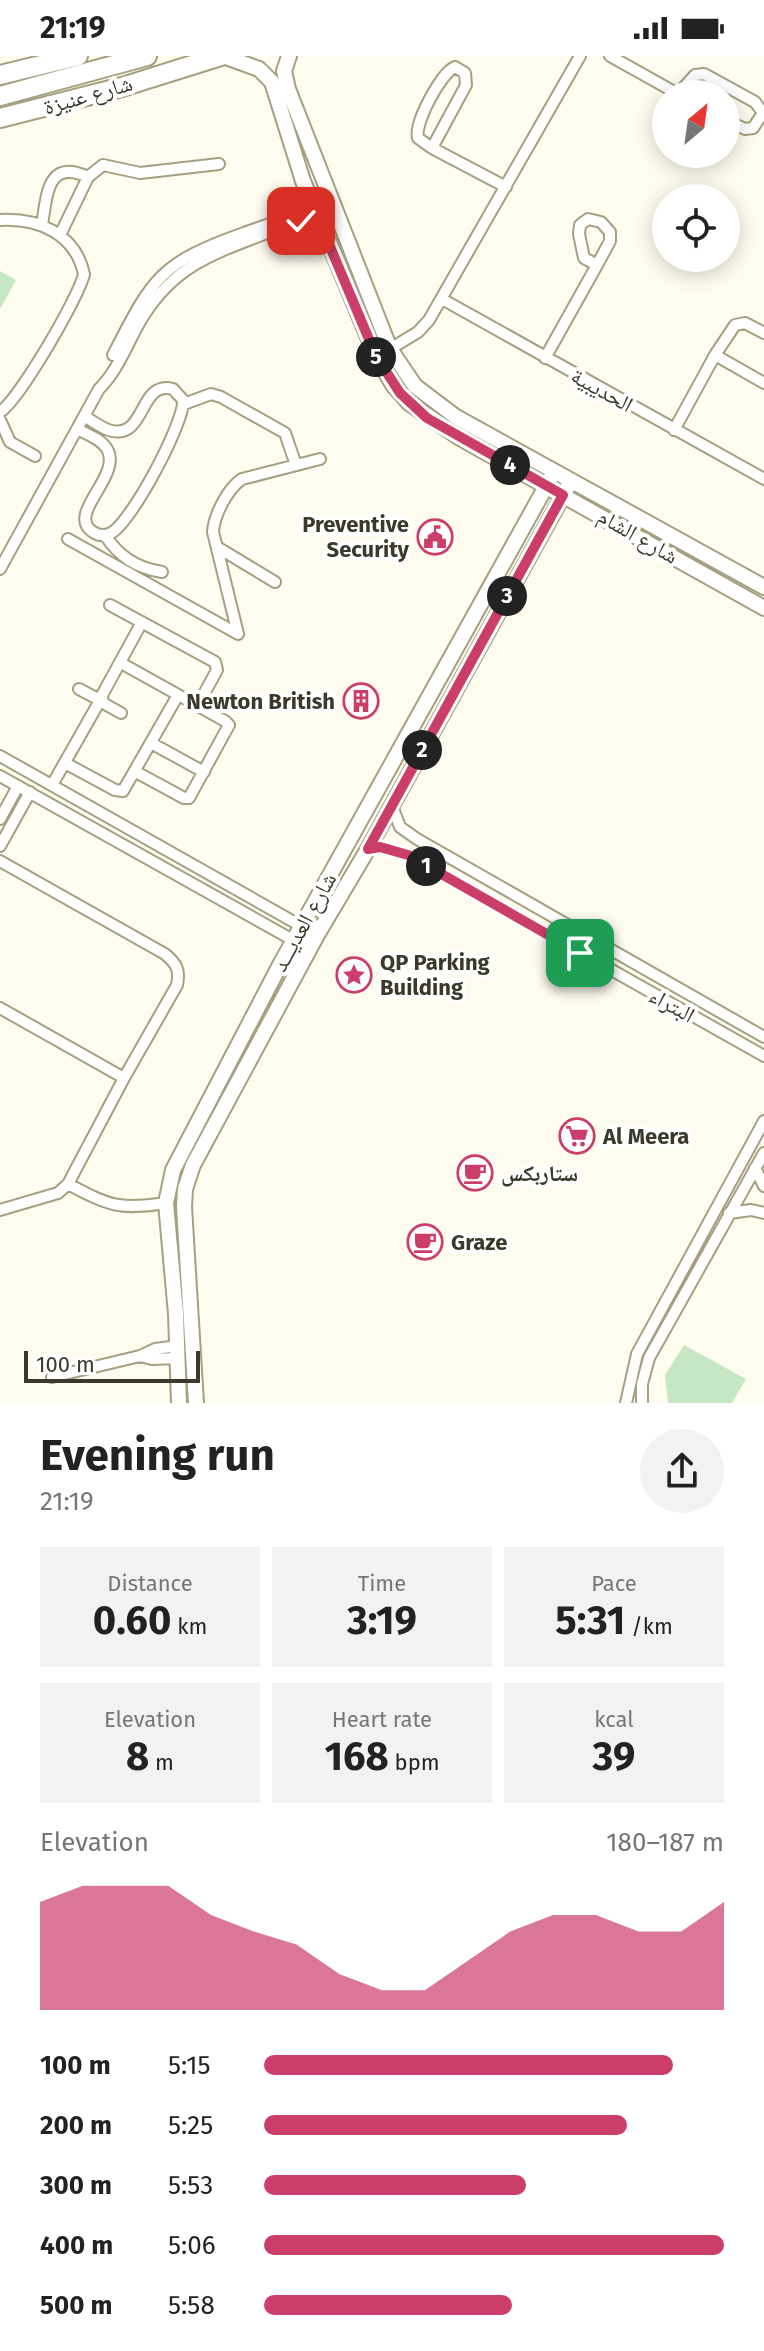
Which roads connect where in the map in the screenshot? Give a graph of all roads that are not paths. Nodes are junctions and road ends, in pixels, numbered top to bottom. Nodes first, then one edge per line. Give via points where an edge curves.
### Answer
1 (78, 56) edge
2 (147, 56) edge
3 (222, 56) edge
4 (580, 56) edge
5 (610, 56) edge
6 (287, 63) edge
7 (265, 72) junction
8 (0, 75) edge
9 (653, 80) edge
10 (691, 80) edge
11 (715, 80) edge
12 (740, 94) edge
13 (0, 96) edge
14 (0, 118) edge
15 (740, 127) edge
16 (432, 148) junction
17 (219, 164) dead end
18 (88, 177) junction
19 (506, 187) junction
20 (310, 200) junction
21 (318, 218) junction
22 (0, 220) edge
23 (42, 225) junction
24 (60, 235) junction
25 (597, 265) dead end
26 (442, 299) junction
27 (764, 333) edge
28 (390, 349) junction
29 (715, 355) junction
30 (545, 358) junction
31 (764, 383) edge
32 (99, 389) junction
33 (184, 404) junction
34 (0, 412) edge
35 (84, 416) junction
36 (0, 420) edge
37 (77, 429) junction
38 (674, 430) junction
39 (35, 456) dead end
40 (320, 459) dead end
41 (296, 465) junction
42 (554, 472) junction
43 (764, 479) edge
44 (571, 481) junction
45 (547, 486) junction
46 (563, 495) junction
47 (105, 535) junction
48 (68, 539) dead end
49 (217, 547) junction
50 (0, 569) edge
51 (162, 572) dead end
52 (275, 582) dead end
53 (764, 587) edge
54 (110, 605) dead end
55 (764, 608) edge
56 (142, 622) junction
57 (121, 663) junction
58 (79, 689) dead end
59 (178, 695) junction
60 (100, 700) junction
61 (198, 705) junction
62 (121, 713) dead end
63 (151, 743) junction
64 (0, 756) edge
65 (65, 763) junction
66 (136, 772) junction
67 (204, 772) junction
68 (0, 776) edge
69 (52, 785) junction
70 (18, 786) junction
71 (30, 792) junction
72 (392, 806) junction
73 (0, 819) edge
74 (0, 846) edge
75 (368, 849) junction
76 (0, 861) edge
77 (301, 926) junction
78 (317, 935) junction
79 (293, 941) junction
80 (309, 949) junction
81 (0, 1008) edge
82 (764, 1037) edge
83 (764, 1056) edge
84 (124, 1078) junction
85 (764, 1121) edge
86 (764, 1153) edge
87 (755, 1168) junction
88 (68, 1184) junction
89 (764, 1186) edge
90 (166, 1203) junction
91 (0, 1210) edge
92 (729, 1213) junction
93 (764, 1213) edge
94 (178, 1352) junction
95 (52, 1377) dead end
96 (179, 1403) edge
97 (196, 1403) edge
98 (626, 1403) edge
99 (642, 1403) edge

1 - 8 highway, شارع عنيزة
2 - 13 highway
3 - 7 street
3 - 14 highway, شارع عنيزة
4 - 19 street
5 - 9 street
6 - 7 street via 272,60
6 - 28 street, شارع الشام via 288,89
7 - 20 street, شارع الشام
10 - 11 street via 704,74
12 - 15 street via 763,113 753,128
16 - 16 street via 418,138 417,125 449,69 461,68 466,85
16 - 19 street
17 - 18 street via 140,173 103,165
18 - 23 street via 73,170 53,179
18 - 24 street
19 - 26 street
20 - 21 street, شارع الشام
20 - 32 street via 289,217 194,252 159,276 136,310
21 - 32 street via 222,250 185,269 156,297
21 - 45 street, شارع الشام via 376,356 400,393 427,418
22 - 23 street
23 - 24 street
24 - 34 street via 81,264 82,282 18,393
25 - 30 street
26 - 28 street via 418,332
26 - 30 street, الحديبية
27 - 29 street via 745,323 735,325
28 - 42 street, شارع الشام via 415,386 439,406
29 - 31 street
29 - 38 street
30 - 38 street, الحديبية
32 - 35 street
33 - 35 street via 177,392 159,388 134,424 120,431
33 - 41 street via 211,394 221,397 285,433
33 - 47 street via 147,486 117,529
35 - 37 street
36 - 39 street via 10,442
37 - 47 street via 102,443 110,456 109,471 85,515 92,532
37 - 50 street
38 - 43 street, الحديبية
40 - 41 street
41 - 49 street via 237,482 214,523
42 - 44 street, شارع الشام
42 - 45 street, شارع العديـــد
44 - 46 street, شارع العديـــد
44 - 53 street, شارع الشام
45 - 46 street, شارع الشام
45 - 77 street, شارع العديـــد
46 - 55 street, شارع الشام
46 - 72 street, شارع العديـــد
47 - 51 street via 125,558
48 - 49 street via 236,635 239,629
49 - 52 street
54 - 56 street
56 - 57 street
56 - 61 street via 217,664
57 - 59 street
57 - 60 street
58 - 60 street
59 - 61 street
59 - 63 street
60 - 62 street
60 - 65 street
61 - 67 street via 229,725
63 - 66 street
63 - 67 street
64 - 69 street
65 - 66 street via 118,791
65 - 69 street
66 - 67 street via 185,798
68 - 70 street
69 - 77 street
70 - 71 street
70 - 73 street
71 - 74 street
71 - 79 street
72 - 75 street, شارع العديـــد
72 - 82 street, البتراء via 400,827 417,839
75 - 78 street, شارع العديـــد
75 - 83 street, البتراء via 408,855
76 - 84 street via 175,962 180,972 177,985
77 - 78 street
77 - 79 street, شارع العديـــد
78 - 80 street, شارع العديـــد
79 - 80 street
79 - 90 street, شارع العديـــد via 178,1157
80 - 97 street, شارع العديـــد via 185,1189
81 - 84 street
84 - 88 street
85 - 98 street via 637,1354
86 - 87 street
87 - 89 street
87 - 92 street
88 - 90 street via 118,1207
88 - 91 street via 58,1193
90 - 94 street, شارع العديـــد
92 - 93 street
92 - 99 street via 649,1358
94 - 95 street via 155,1349
94 - 96 street, شارع العديـــد

